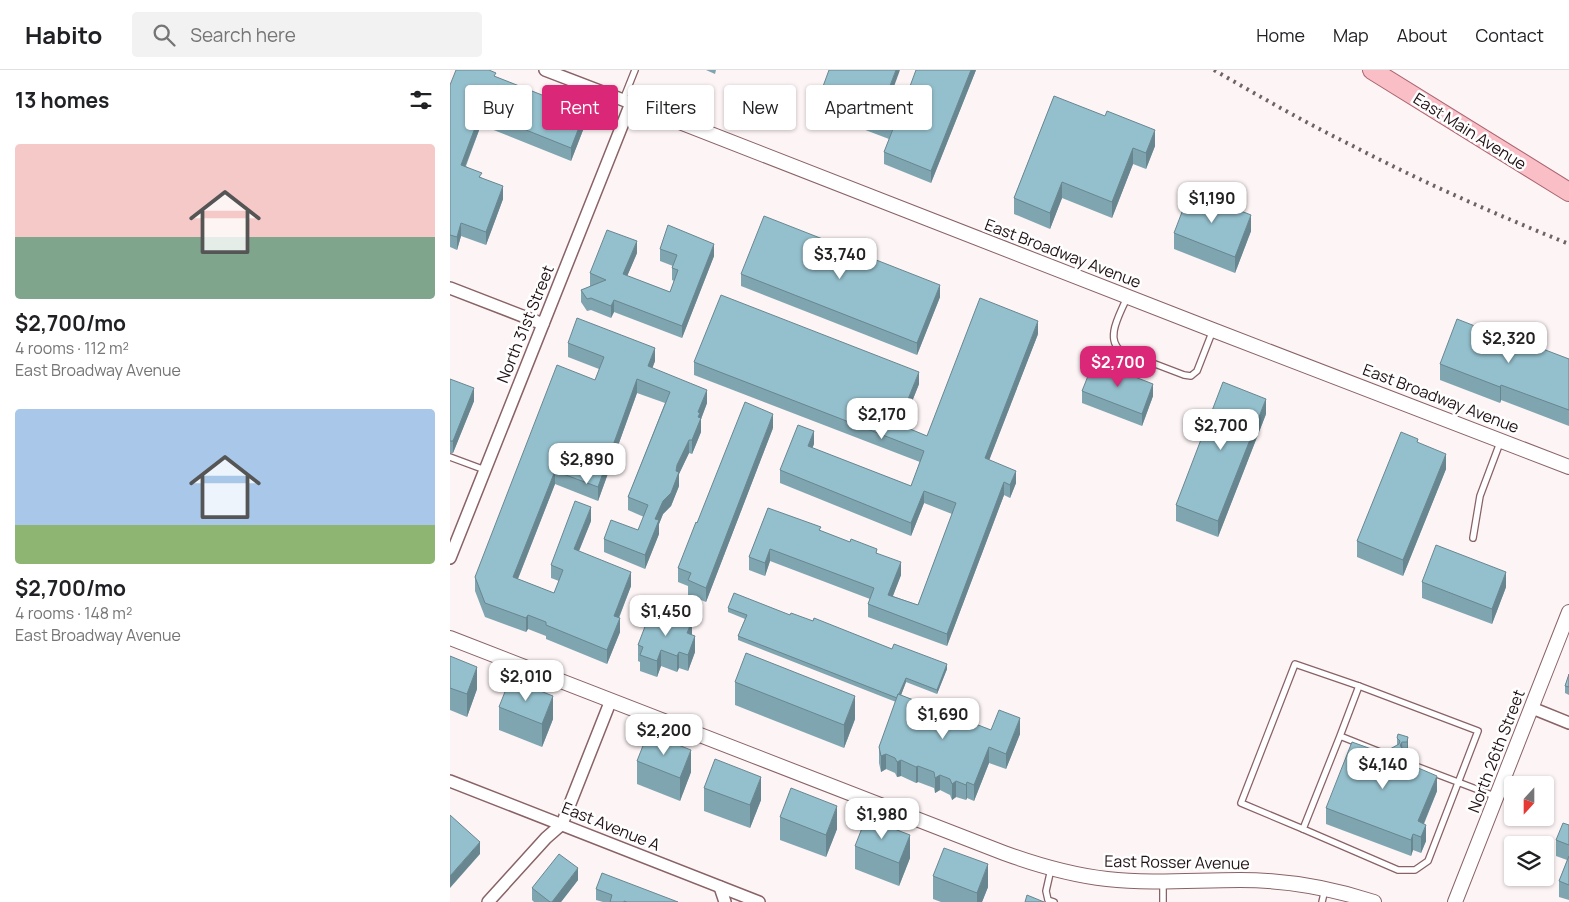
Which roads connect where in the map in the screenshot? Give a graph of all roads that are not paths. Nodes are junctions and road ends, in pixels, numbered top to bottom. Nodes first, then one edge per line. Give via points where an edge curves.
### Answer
1 (545, 70) edge
2 (635, 70) edge
3 (1372, 70) edge
4 (1391, 75) edge
5 (627, 101) junction
6 (1569, 192) edge
7 (450, 288) edge
8 (1127, 297) junction
9 (543, 324) junction
10 (1213, 330) junction
11 (1501, 440) junction
12 (450, 457) edge
13 (1569, 467) edge
14 (485, 470) junction
15 (1473, 538) dead end
16 (450, 558) edge
17 (1569, 612) edge
18 (450, 638) edge
19 (1359, 686) junction
20 (611, 700) junction
21 (1532, 708) junction
22 (1569, 723) edge
23 (1340, 736) junction
24 (1395, 758) edge
25 (1405, 762) edge
26 (450, 781) edge
27 (1459, 783) junction
28 (1497, 797) junction
29 (562, 824) junction
30 (1303, 829) junction
31 (1051, 869) junction
32 (1163, 882) junction
33 (720, 887) junction
34 (1324, 895) edge
35 (488, 902) edge
36 (725, 902) edge
37 (759, 902) edge
38 (1054, 902) edge
39 (1163, 902) edge
40 (1374, 902) edge
41 (1456, 902) edge

1 - 5 street, East Broadway Avenue
2 - 5 lane
3 - 4 main road, East Main Avenue
4 - 6 main road, East Main Avenue
5 - 8 street, East Broadway Avenue
5 - 9 street, North 31st Street
7 - 9 street
8 - 10 street, East Broadway Avenue
8 - 10 lane via 1113,334 1114,344 1121,351 1191,376 1197,371
9 - 14 street, North 31st Street
10 - 11 street, East Broadway Avenue
11 - 13 street, East Broadway Avenue
11 - 15 lane via 1480,496
12 - 14 lane
14 - 16 street, North 31st Street
17 - 21 street, North 26th Street
18 - 20 street, East Rosser Avenue
19 - 23 lane
19 - 27 lane via 1478,731
19 - 30 lane via 1295,664 1241,803
20 - 29 street
20 - 31 street, East Rosser Avenue
21 - 22 street
21 - 28 street, North 26th Street
23 - 24 lane
23 - 30 lane
25 - 27 lane
26 - 29 street, East Avenue A
27 - 28 lane
27 - 30 lane via 1428,861 1415,870 1398,870
28 - 41 street, North 26th Street
29 - 33 street, East Avenue A
29 - 35 street
31 - 32 street, East Rosser Avenue via 1108,880
31 - 38 lane via 1046,891 1048,900
32 - 34 street, East Rosser Avenue via 1264,881
32 - 39 lane
33 - 36 street
33 - 37 street, East Avenue A
34 - 40 street, East Rosser Avenue

